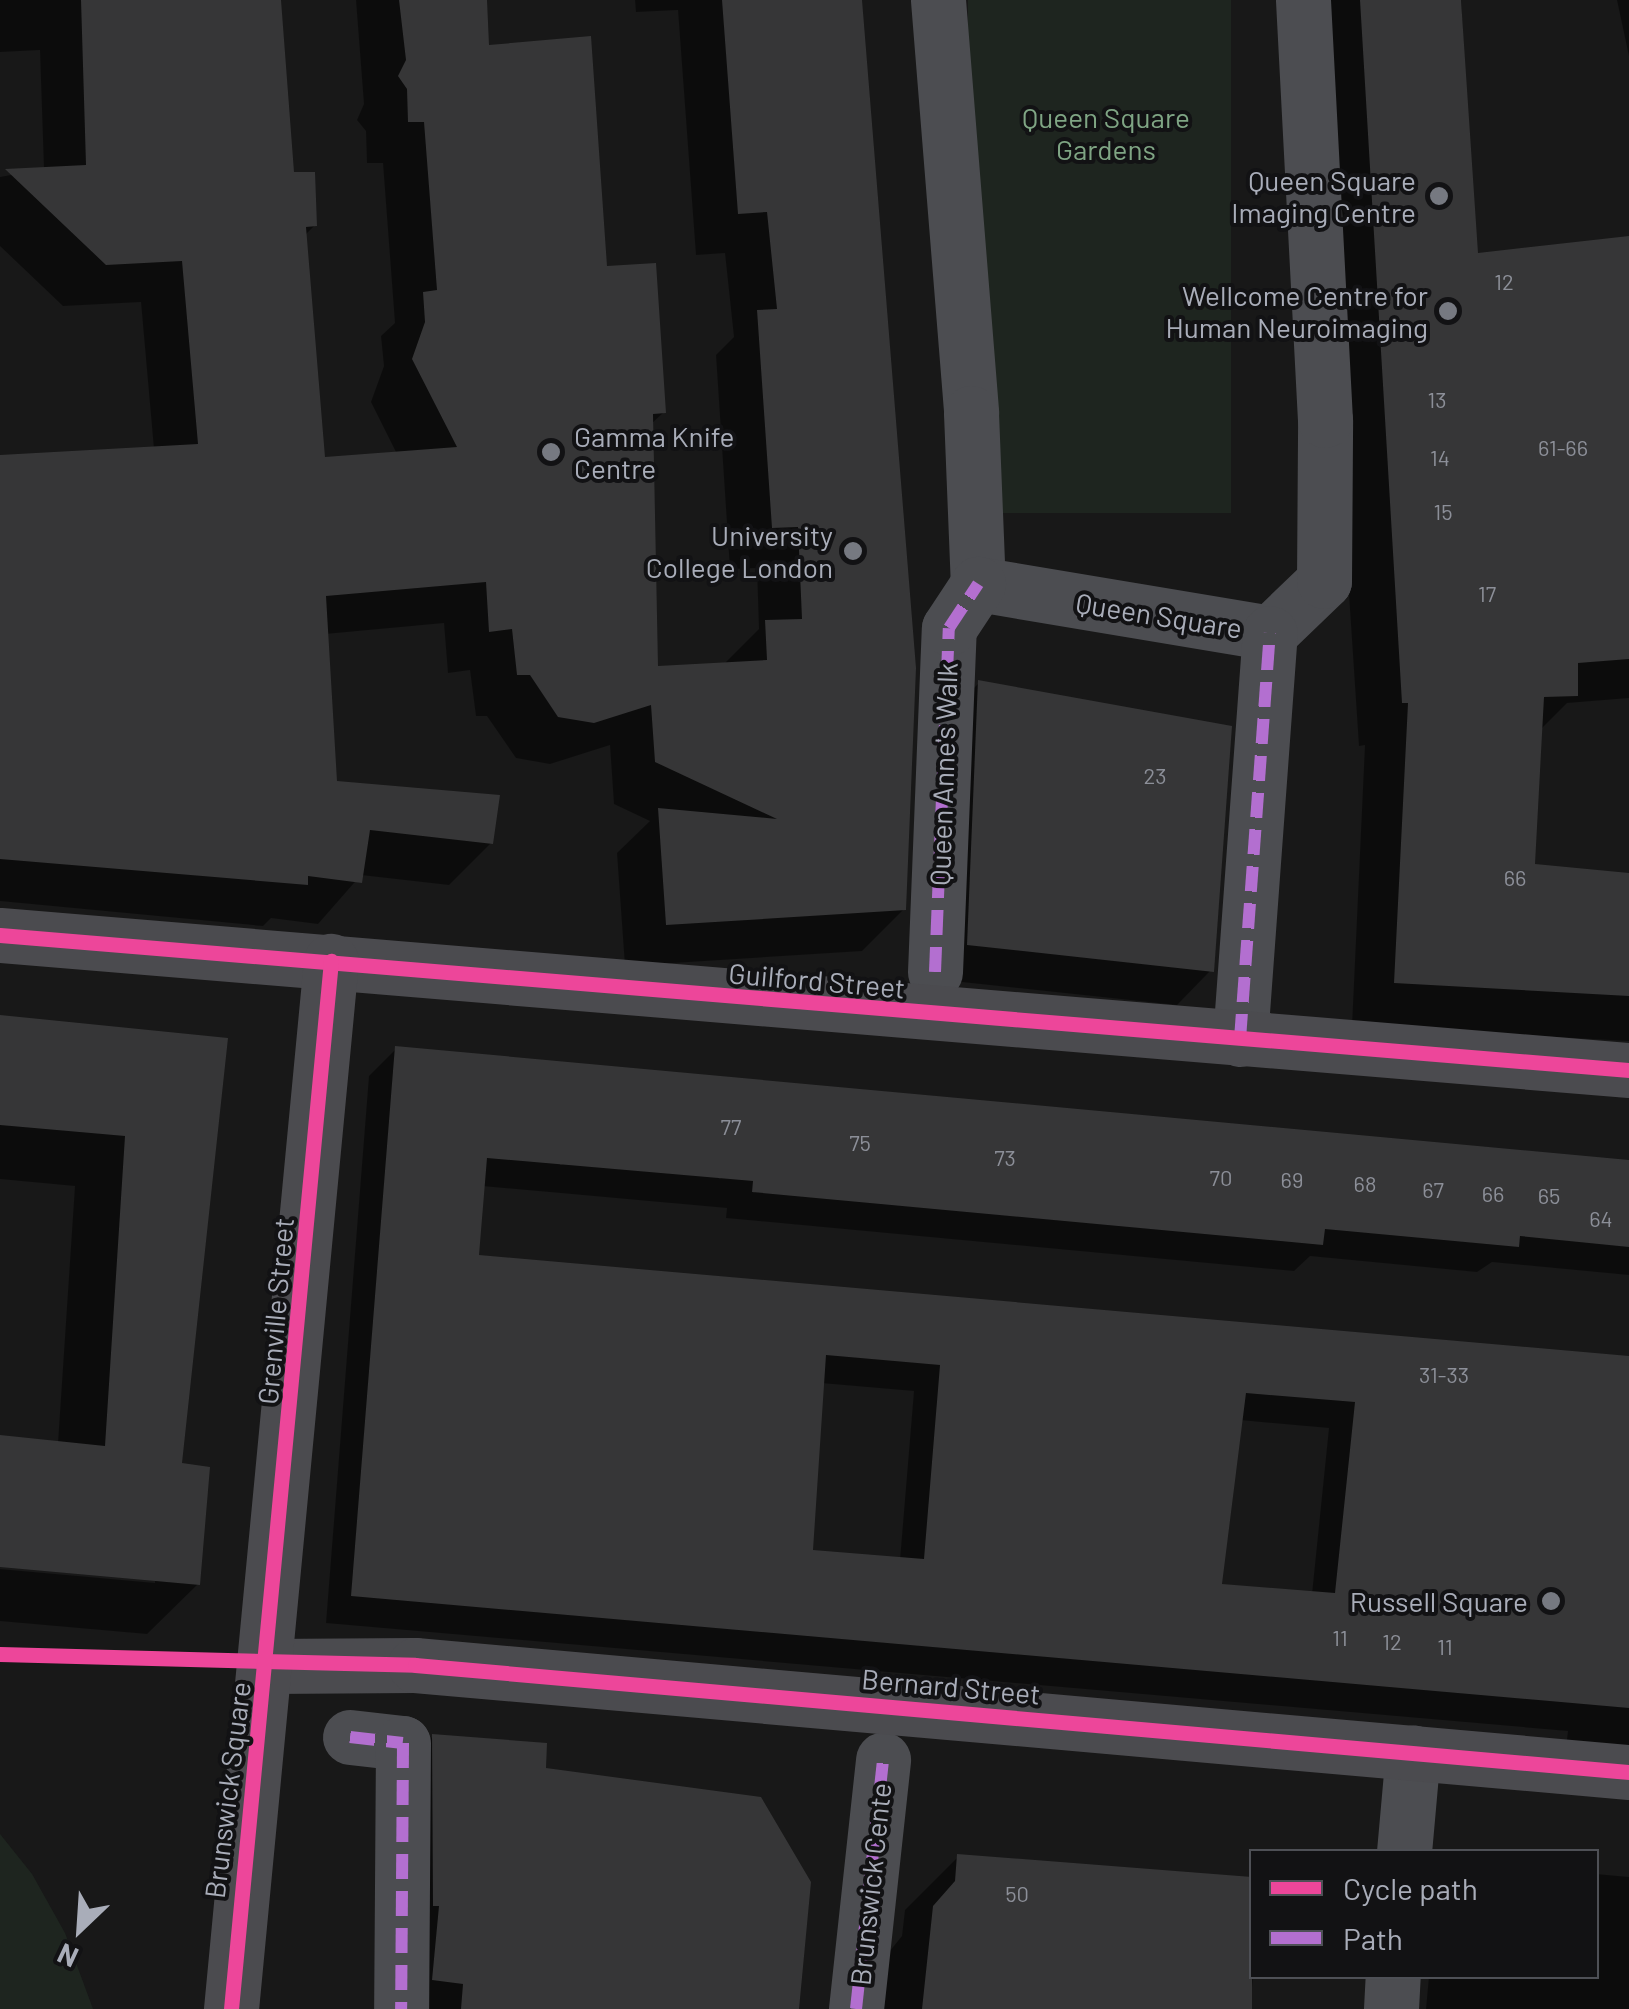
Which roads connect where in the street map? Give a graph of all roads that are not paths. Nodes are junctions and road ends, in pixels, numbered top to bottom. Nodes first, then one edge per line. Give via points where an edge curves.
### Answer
1 (938, 0) edge
2 (1304, 0) edge
3 (978, 584) junction
4 (1270, 633) junction
5 (0, 936) edge
6 (331, 960) junction
7 (934, 972) dead end
8 (1240, 1039) junction
9 (1629, 1070) edge
10 (268, 1666) junction
11 (350, 1737) dead end
12 (1413, 1752) junction
13 (883, 1759) dead end
14 (1629, 1772) edge
15 (1404, 1849) edge
16 (1394, 1979) edge
17 (232, 2009) edge
18 (401, 2009) edge
19 (856, 2009) edge
20 (1390, 2009) edge

1 - 3 street
2 - 4 street, Queen Square via 1325,420 1324,581
3 - 4 street, Queen Square
3 - 7 street, Queen Anne's Walk via 949,628
4 - 8 street
5 - 6 main road, Guilford Street
6 - 8 main road, Guilford Street
6 - 10 main road, Grenville Street
8 - 9 main road, Guilford Street
10 - 12 main road, Bernard Street via 415,1665
10 - 17 main road, Brunswick Square via 233,1945
11 - 18 street via 403,1743
12 - 14 main road, Bernard Street
12 - 15 street
13 - 19 street, Brunswick Cente
16 - 20 street

